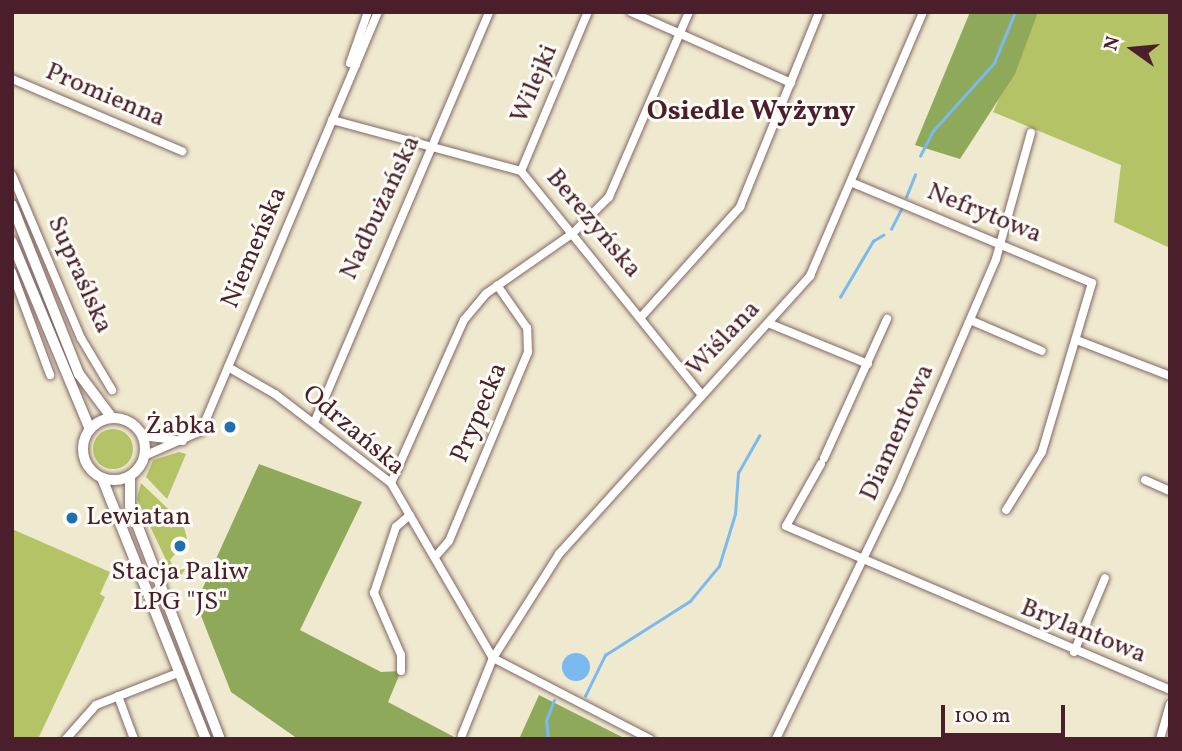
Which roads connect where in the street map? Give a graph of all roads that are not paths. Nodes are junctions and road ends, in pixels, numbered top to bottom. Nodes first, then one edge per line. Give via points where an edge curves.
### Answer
1 (368, 12) edge
2 (378, 12) edge
3 (489, 12) edge
4 (588, 12) edge
5 (631, 12) edge
6 (689, 12) edge
7 (820, 12) edge
8 (923, 12) edge
9 (680, 34) junction
10 (356, 65) junction
11 (12, 79) edge
12 (791, 83) junction
13 (332, 120) junction
14 (1031, 133) dead end
15 (434, 144) junction
16 (182, 151) dead end
17 (521, 171) junction
18 (12, 176) edge
19 (853, 183) junction
20 (12, 205) edge
21 (573, 233) junction
22 (12, 243) edge
23 (1001, 243) junction
24 (12, 272) edge
25 (497, 285) junction
26 (642, 316) junction
27 (887, 319) dead end
28 (970, 320) junction
29 (768, 323) junction
30 (1079, 341) junction
31 (1042, 351) dead end
32 (868, 364) junction
33 (228, 367) junction
34 (50, 375) dead end
35 (1170, 376) edge
36 (112, 390) dead end
37 (701, 394) junction
38 (112, 418) junction
39 (314, 423) junction
40 (90, 429) junction
41 (142, 436) junction
42 (186, 441) junction
43 (144, 456) junction
44 (130, 476) junction
45 (102, 478) junction
46 (1145, 480) dead end
47 (391, 483) junction
48 (1170, 491) edge
49 (1006, 510) dead end
50 (410, 514) junction
51 (435, 557) junction
52 (863, 562) junction
53 (1105, 578) dead end
54 (1074, 652) junction
55 (493, 658) junction
56 (401, 671) dead end
57 (180, 672) junction
58 (1170, 691) edge
59 (118, 696) junction
60 (1170, 704) edge
61 (462, 735) dead end
62 (66, 739) edge
63 (135, 739) edge
64 (205, 739) edge
65 (220, 739) edge
66 (650, 739) edge
67 (776, 739) edge
68 (1160, 739) edge

1 - 10 street, Niemeńska via 350,63
2 - 10 street, Niemeńska
3 - 15 street, Nadbużańska
4 - 17 street, Wilejki
5 - 9 street
6 - 9 street
7 - 12 street
8 - 19 street, Wiślana
9 - 12 street
9 - 21 street via 621,176
10 - 13 street, Niemeńska
11 - 16 street, Promienna
12 - 26 street via 740,207
13 - 15 street, Berezyńska
13 - 33 street, Niemeńska
14 - 23 street, Diamentowa
15 - 17 street, Berezyńska
15 - 39 street, Nadbużańska
17 - 21 street, Berezyńska
18 - 36 street, Supraślska via 81,338
19 - 23 street, Nefrytowa
19 - 29 street, Wiślana via 810,276
20 - 38 main road via 79,374
21 - 25 street
21 - 26 street, Berezyńska
22 - 40 main road
23 - 28 street, Diamentowa
23 - 30 street, Nefrytowa via 1088,278 1094,290
24 - 34 street
25 - 47 street via 464,320
25 - 51 street, Prypecka via 527,328 528,352 449,541
26 - 37 street, Berezyńska
27 - 32 street
28 - 31 street
28 - 52 street, Diamentowa
29 - 32 street
29 - 37 street, Wiślana
30 - 35 street
30 - 49 street via 1042,452
32 - 52 street, Brylantowa via 786,526
33 - 39 street, Odrzańska
33 - 42 street, Niemeńska via 201,431
37 - 55 street, Wiślana via 582,524
38 - 40 main road
38 - 41 main road via 129,422
39 - 47 street, Odrzańska
40 - 45 main road via 85,461
41 - 42 street
41 - 43 main road
42 - 43 street
43 - 44 main road
44 - 45 main road
44 - 65 main road via 127,493 146,549
45 - 57 main road
46 - 48 street
47 - 50 street, Odrzańska
50 - 51 street, Odrzańska
50 - 56 street via 396,527 374,593 401,655
51 - 55 street, Odrzańska
52 - 54 street, Brylantowa
52 - 67 street, Diamentowa
53 - 54 street
54 - 58 street, Brylantowa
55 - 61 street
55 - 66 street
57 - 59 street
57 - 64 main road
59 - 62 street via 85,712
59 - 63 street
60 - 68 street

